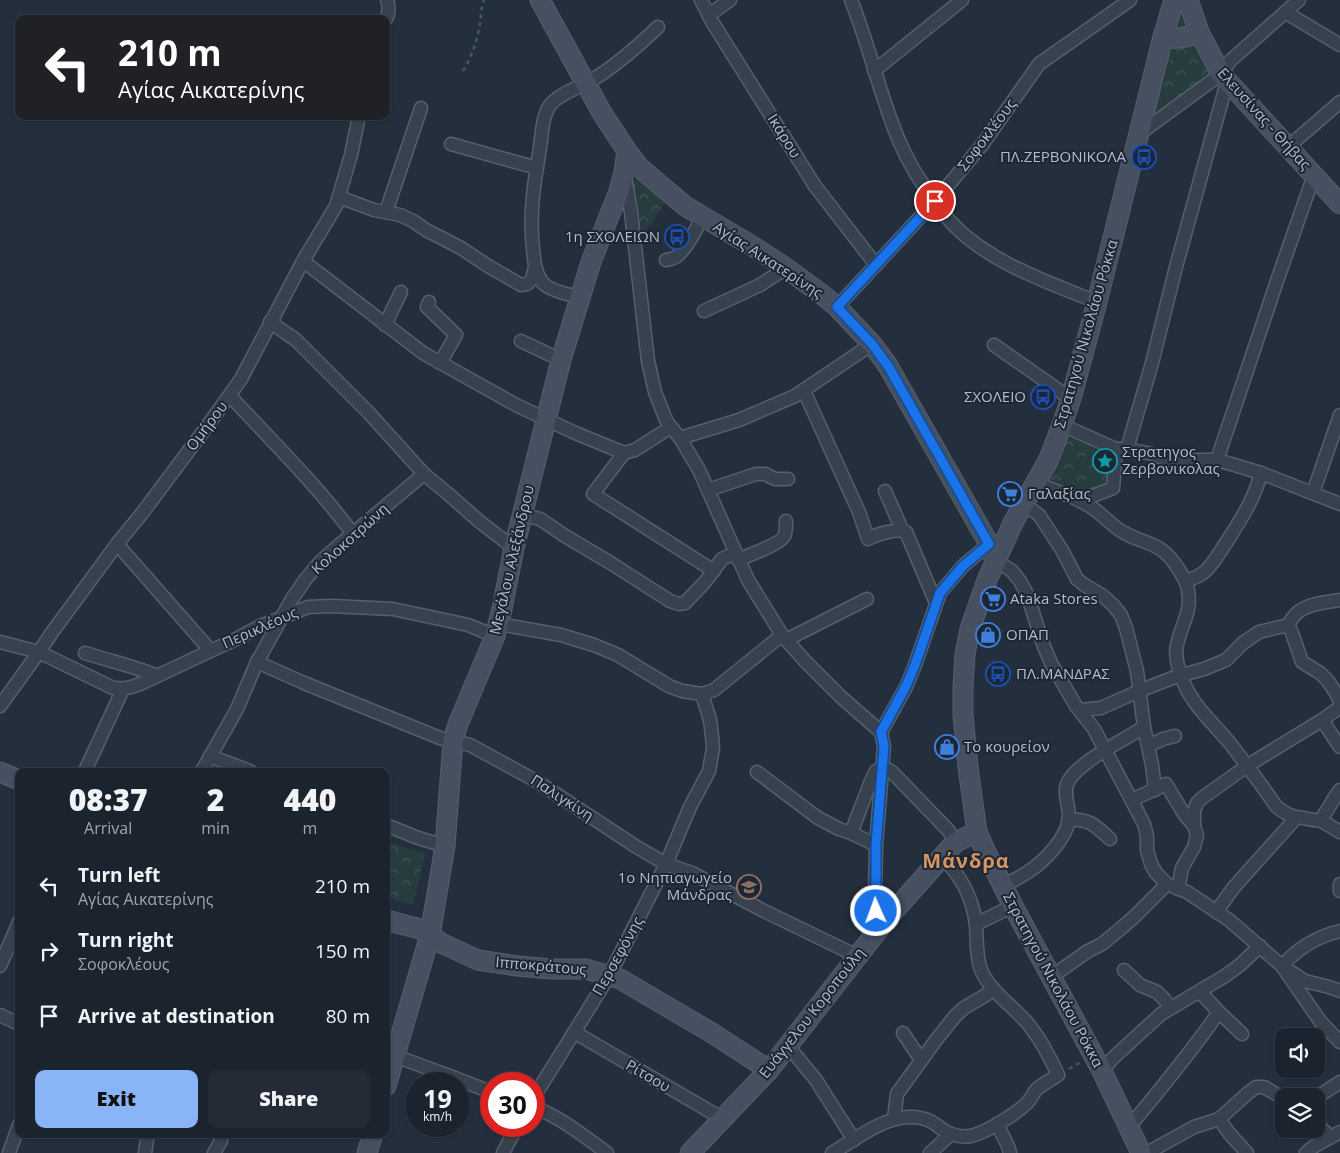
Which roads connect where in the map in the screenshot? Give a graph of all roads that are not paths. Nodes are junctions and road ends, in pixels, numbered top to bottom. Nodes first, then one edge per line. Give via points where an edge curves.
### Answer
1 (387, 0) edge
2 (540, 0) edge
3 (702, 0) edge
4 (730, 0) edge
5 (851, 0) edge
6 (962, 0) edge
7 (1130, 0) edge
8 (1174, 0) edge
9 (1188, 0) edge
10 (1298, 0) edge
11 (1285, 12) junction
12 (388, 15) edge
13 (709, 15) junction
14 (658, 27) dead end
15 (1200, 32) junction
16 (1163, 37) junction
17 (1340, 45) edge
18 (874, 71) junction
19 (1224, 78) junction
20 (585, 83) junction
21 (1340, 102) edge
22 (421, 108) dead end
23 (358, 120) edge
24 (1140, 134) junction
25 (451, 144) dead end
26 (1288, 147) junction
27 (627, 151) junction
28 (536, 168) junction
29 (624, 172) junction
30 (1314, 175) junction
31 (339, 198) junction
32 (935, 201) junction
33 (1340, 204) edge
34 (386, 212) junction
35 (702, 218) junction
36 (666, 260) dead end
37 (303, 261) junction
38 (876, 265) junction
39 (535, 267) junction
40 (786, 268) junction
41 (401, 292) dead end
42 (580, 297) junction
43 (429, 302) dead end
44 (1097, 302) junction
45 (837, 307) junction
46 (704, 312) dead end
47 (270, 322) junction
48 (385, 324) junction
49 (521, 341) dead end
50 (872, 344) junction
51 (994, 345) dead end
52 (561, 360) junction
53 (440, 363) junction
54 (804, 391) junction
55 (230, 396) junction
56 (1071, 399) junction
57 (1340, 415) edge
58 (546, 419) junction
59 (1062, 425) junction
60 (670, 427) junction
61 (680, 438) junction
62 (1122, 449) junction
63 (624, 453) junction
64 (1217, 460) junction
65 (424, 474) junction
66 (1261, 474) junction
67 (788, 479) dead end
68 (1036, 483) junction
69 (708, 490) junction
70 (885, 491) dead end
71 (1313, 493) junction
72 (1080, 501) junction
73 (1024, 504) junction
74 (1340, 504) edge
75 (523, 515) junction
76 (786, 521) dead end
77 (900, 530) junction
78 (353, 534) junction
79 (116, 544) junction
80 (514, 548) junction
81 (992, 552) junction
82 (737, 556) junction
83 (714, 571) junction
84 (1186, 581) junction
85 (867, 599) dead end
86 (1340, 600) edge
87 (936, 604) junction
88 (284, 616) junction
89 (1288, 625) junction
90 (497, 630) junction
91 (784, 638) junction
92 (0, 642) edge
93 (210, 650) junction
94 (39, 652) junction
95 (85, 653) dead end
96 (257, 662) junction
97 (1181, 675) junction
98 (158, 676) junction
99 (123, 689) junction
100 (1139, 691) junction
101 (702, 694) junction
102 (1340, 702) edge
103 (0, 706) edge
104 (1340, 707) edge
105 (1080, 710) junction
106 (1322, 720) junction
107 (1144, 727) junction
108 (881, 732) junction
109 (1175, 736) dead end
110 (453, 741) junction
111 (1148, 746) junction
112 (1340, 747) edge
113 (1105, 751) junction
114 (210, 756) junction
115 (1247, 766) junction
116 (883, 767) junction
117 (86, 768) edge
118 (204, 768) edge
119 (242, 768) edge
120 (0, 772) edge
121 (757, 772) dead end
122 (15, 778) edge
123 (1154, 790) junction
124 (1340, 790) edge
125 (1132, 800) junction
126 (1296, 818) junction
127 (1068, 820) junction
128 (1320, 820) junction
129 (1194, 826) junction
130 (390, 827) edge
131 (977, 832) junction
132 (1340, 832) edge
133 (851, 833) junction
134 (1110, 839) dead end
135 (956, 842) junction
136 (876, 845) junction
137 (446, 846) junction
138 (942, 858) junction
139 (666, 864) junction
140 (1340, 884) edge
141 (1003, 886) junction
142 (1172, 887) junction
143 (1340, 891) edge
144 (1013, 906) junction
145 (1216, 912) junction
146 (390, 921) edge
147 (884, 921) junction
148 (976, 924) junction
149 (15, 931) edge
150 (1340, 931) edge
151 (430, 935) junction
152 (1260, 946) junction
153 (857, 956) junction
154 (0, 966) edge
155 (1282, 966) junction
156 (1124, 970) dead end
157 (609, 976) junction
158 (1051, 977) junction
159 (1338, 986) edge
160 (994, 990) junction
161 (1200, 992) junction
162 (1171, 1008) junction
163 (1218, 1012) junction
164 (0, 1015) edge
165 (15, 1022) edge
166 (574, 1032) junction
167 (903, 1033) dead end
168 (1242, 1034) dead end
169 (1340, 1042) edge
170 (788, 1046) junction
171 (393, 1047) edge
172 (921, 1060) junction
173 (390, 1064) edge
174 (769, 1070) junction
175 (1102, 1071) junction
176 (545, 1078) edge
177 (1340, 1082) edge
178 (480, 1088) edge
179 (1325, 1092) edge
180 (1275, 1094) edge
181 (545, 1112) edge
182 (723, 1119) junction
183 (894, 1119) junction
184 (1219, 1119) junction
185 (997, 1124) junction
186 (1128, 1127) junction
187 (951, 1134) junction
188 (1336, 1134) edge
189 (15, 1136) edge
190 (511, 1137) edge
191 (147, 1138) edge
192 (854, 1140) junction
193 (221, 1141) dead end
194 (834, 1152) edge
195 (9, 1153) edge
196 (144, 1153) edge
197 (214, 1153) edge
198 (503, 1153) edge
199 (607, 1153) edge
200 (690, 1153) edge
201 (930, 1153) edge
202 (1010, 1153) edge
203 (1141, 1153) edge
204 (1147, 1153) edge
205 (1247, 1153) edge
206 (1306, 1153) edge

1 - 12 street
2 - 20 street, Αγίας Αικατερίνης
3 - 13 street, Ικάρου
4 - 13 street
5 - 18 street
6 - 18 street
7 - 32 street, Σοφοκλέους via 1039,64 982,145
8 - 16 street, Στρατηγού Νικολάου Ρόκκα
9 - 15 street, Ελευσίνας - Θήβας
10 - 11 street
11 - 17 street
11 - 19 street via 1230,61
13 - 38 street, Ικάρου via 815,186
14 - 20 street via 624,57
15 - 16 street via 1182,38
15 - 19 street, Ελευσίνας - Θήβας
16 - 24 street, Στρατηγού Νικολάου Ρόκκα
18 - 32 street via 900,143 915,173
19 - 24 street
19 - 26 street, Ελευσίνας - Θήβας
19 - 62 street via 1152,363
20 - 27 street, Αγίας Αικατερίνης
20 - 28 street via 552,102 546,111
21 - 26 street
22 - 34 street
23 - 31 street, Ομήρου
24 - 44 street, Στρατηγού Νικολάου Ρόκκα
25 - 28 street
26 - 30 street, Ελευσίνας - Θήβας
27 - 29 street, Μεγάλου Αλεξάνδρου
27 - 35 street, Αγίας Αικατερίνης via 663,189
28 - 39 street via 531,212
29 - 42 street, Μεγάλου Αλεξάνδρου
29 - 60 street via 632,212 648,361 655,392
30 - 33 street, Ελευσίνας - Θήβας
30 - 64 street
31 - 34 street
31 - 37 street, Ομήρου
32 - 38 street, Σοφοκλέους
32 - 44 street via 967,237 1012,266
34 - 39 street via 413,221 521,285 532,280
35 - 36 street via 692,238 676,258
35 - 40 street, Αγίας Αικατερίνης
37 - 47 street, Ομήρου
37 - 48 street
38 - 45 street, Σοφοκλέους
39 - 42 street via 544,284
40 - 45 street, Αγίας Αικατερίνης
40 - 46 street via 760,285
41 - 48 street
42 - 52 street, Μεγάλου Αλεξάνδρου
43 - 53 street via 426,307 456,334
44 - 56 street, Στρατηγού Νικολάου Ρόκκα
45 - 50 street, Αγίας Αικατερίνης
47 - 55 street, Ομήρου
47 - 65 street via 296,340
48 - 53 street
49 - 52 street
50 - 54 street
50 - 81 street, Αγίας Αικατερίνης via 888,366
51 - 56 street
52 - 58 street, Μεγάλου Αλεξάνδρου
53 - 58 street
54 - 61 street via 738,420
54 - 77 street via 868,539
55 - 78 street via 325,498
55 - 79 street, Ομήρου
56 - 59 street, Στρατηγού Νικολάου Ρόκκα
57 - 71 street
58 - 63 street
58 - 75 street, Μεγάλου Αλεξάνδρου
59 - 62 street
59 - 68 street, Στρατηγού Νικολάου Ρόκκα
60 - 61 street
60 - 63 street via 635,450
61 - 69 street
62 - 64 street via 1169,460
62 - 72 street via 1113,488
63 - 83 street via 593,494
64 - 66 street
65 - 78 street, Κολοκοτρώνη
65 - 80 street
66 - 71 street
66 - 84 street via 1248,508 1216,558 1204,573
67 - 69 street via 756,474
68 - 72 street
68 - 73 street, Στρατηγού Νικολάου Ρόκκα
69 - 82 street
70 - 77 street
71 - 74 street
72 - 84 street via 1102,514 1118,529 1161,549 1170,556
73 - 81 street, Στρατηγού Νικολάου Ρόκκα
73 - 100 street via 1039,515 1077,579 1104,596 1121,615 1132,647
75 - 80 street, Μεγάλου Αλεξάνδρου
75 - 83 street via 540,519 679,604 685,603
76 - 82 street via 782,539
77 - 87 street via 906,532 910,539
78 - 88 street, Κολοκοτρώνη via 305,580
79 - 93 street
79 - 94 street, Ομήρου
80 - 90 street, Μεγάλου Αλεξάνδρου
81 - 87 street via 963,566 946,584
81 - 105 street via 1020,581 1051,663
81 - 131 street, Στρατηγού Νικολάου Ρόκκα via 965,654 963,715
82 - 83 street via 722,559
82 - 91 street
84 - 97 street via 1188,609 1176,652
85 - 91 street
86 - 89 street via 1300,610
87 - 108 street via 906,686
88 - 90 street, Περικλέους via 308,607 393,609
88 - 93 street, Περικλέους
88 - 96 street, Κολοκοτρώνη
89 - 97 street via 1259,632 1226,660
89 - 102 street via 1302,662 1328,681
90 - 101 street, Περικλέους via 561,635 594,645 618,655 669,686
90 - 110 street, Μεγάλου Αλεξάνδρου
91 - 101 street via 714,690
91 - 108 street via 841,697
92 - 94 street
93 - 98 street, Περικλέους
94 - 99 street via 113,688
94 - 103 street, Ομήρου
95 - 98 street
96 - 110 street, Παλιγκίνη
96 - 114 street, Κολοκοτρώνη
97 - 100 street
97 - 115 street via 1194,703
98 - 99 street, Περικλέους
99 - 117 street
100 - 105 street via 1101,708
100 - 107 street
101 - 139 street, Περσεφόνης via 710,720 713,748 709,771
104 - 106 street
105 - 113 street via 1094,728
106 - 112 street
106 - 115 street
107 - 111 street
107 - 113 street
108 - 116 street
109 - 111 street
110 - 137 street, Μεγάλου Αλεξάνδρου
110 - 139 street, Παλιγκίνη via 470,745 529,777
111 - 123 street
113 - 125 street
113 - 127 street via 1073,774 1068,782
114 - 118 street, Κολοκοτρώνη
114 - 119 street
115 - 126 street via 1276,806
115 - 129 street via 1197,803
116 - 133 street via 876,771 871,781
116 - 135 street via 892,772
116 - 136 street
120 - 122 street
121 - 133 street via 818,818
123 - 125 street
123 - 129 street via 1166,784
124 - 128 street
125 - 142 street via 1144,824 1151,864
126 - 128 street
126 - 145 street
127 - 134 street via 1085,820
127 - 141 street via 1052,852 1032,870
128 - 132 street
129 - 142 street via 1197,835 1194,847
130 - 137 street
131 - 135 street, Ευάγγελου Κοροπούλη
131 - 141 street, Στρατηγού Νικολάου Ρόκκα
133 - 136 street
135 - 138 street, Ευάγγελου Κοροπούλη
136 - 147 street via 876,911
137 - 151 street, Μεγάλου Αλεξάνδρου
138 - 147 street, Ευάγγελου Κοροπούλη
138 - 148 street via 961,880
139 - 153 street, Παλιγκίνη via 692,873
139 - 157 street, Περσεφόνης
140 - 143 street
141 - 144 street, Στρατηγού Νικολάου Ρόκκα
142 - 145 street via 1187,892
142 - 158 street via 1102,944
144 - 148 street
144 - 158 street, Στρατηγού Νικολάου Ρόκκα
145 - 152 street
146 - 151 street, Ιπποκράτους
147 - 153 street, Ευάγγελου Κοροπούλη
148 - 160 street via 980,967
149 - 154 street
150 - 155 street via 1314,941
151 - 157 street, Ιπποκράτους via 478,960 552,969 586,969
151 - 171 street, Μεγάλου Αλεξάνδρου
152 - 155 street
152 - 161 street via 1240,965
153 - 170 street, Ευάγγελου Κοροπούλη
155 - 159 street via 1305,981
155 - 169 street via 1320,1021
156 - 162 street via 1140,985 1158,992
157 - 166 street, Περσεφόνης
157 - 174 street, Ιπποκράτους via 691,1021
158 - 175 street, Στρατηγού Νικολάου Ρόκκα
160 - 172 street via 956,1015
160 - 185 street via 1030,1026 1058,1075
161 - 162 street
161 - 163 street
162 - 175 street
163 - 168 street
163 - 186 street
164 - 165 street
166 - 176 street, Περσεφόνης
166 - 182 street, Ρίτσου
167 - 172 street
170 - 174 street, Ευάγγελου Κοροπούλη
170 - 192 street via 816,1080
171 - 173 street, Μεγάλου Αλεξάνδρου
171 - 178 street
172 - 183 street via 897,1094
174 - 182 street, Ευάγγελου Κοροπούλη
175 - 186 street, Στρατηγού Νικολάου Ρόκκα
177 - 179 street
180 - 184 street via 1264,1087 1256,1087
181 - 199 street
182 - 200 street, Ευάγγελου Κοροπούλη
183 - 187 street via 920,1117
183 - 192 street
184 - 204 street via 1194,1127
184 - 205 street
185 - 187 street via 970,1136
185 - 202 street
186 - 203 street, Στρατηγού Νικολάου Ρόκκα
187 - 201 street
188 - 206 street
189 - 195 street
190 - 198 street
191 - 196 street
192 - 194 street
193 - 197 street

